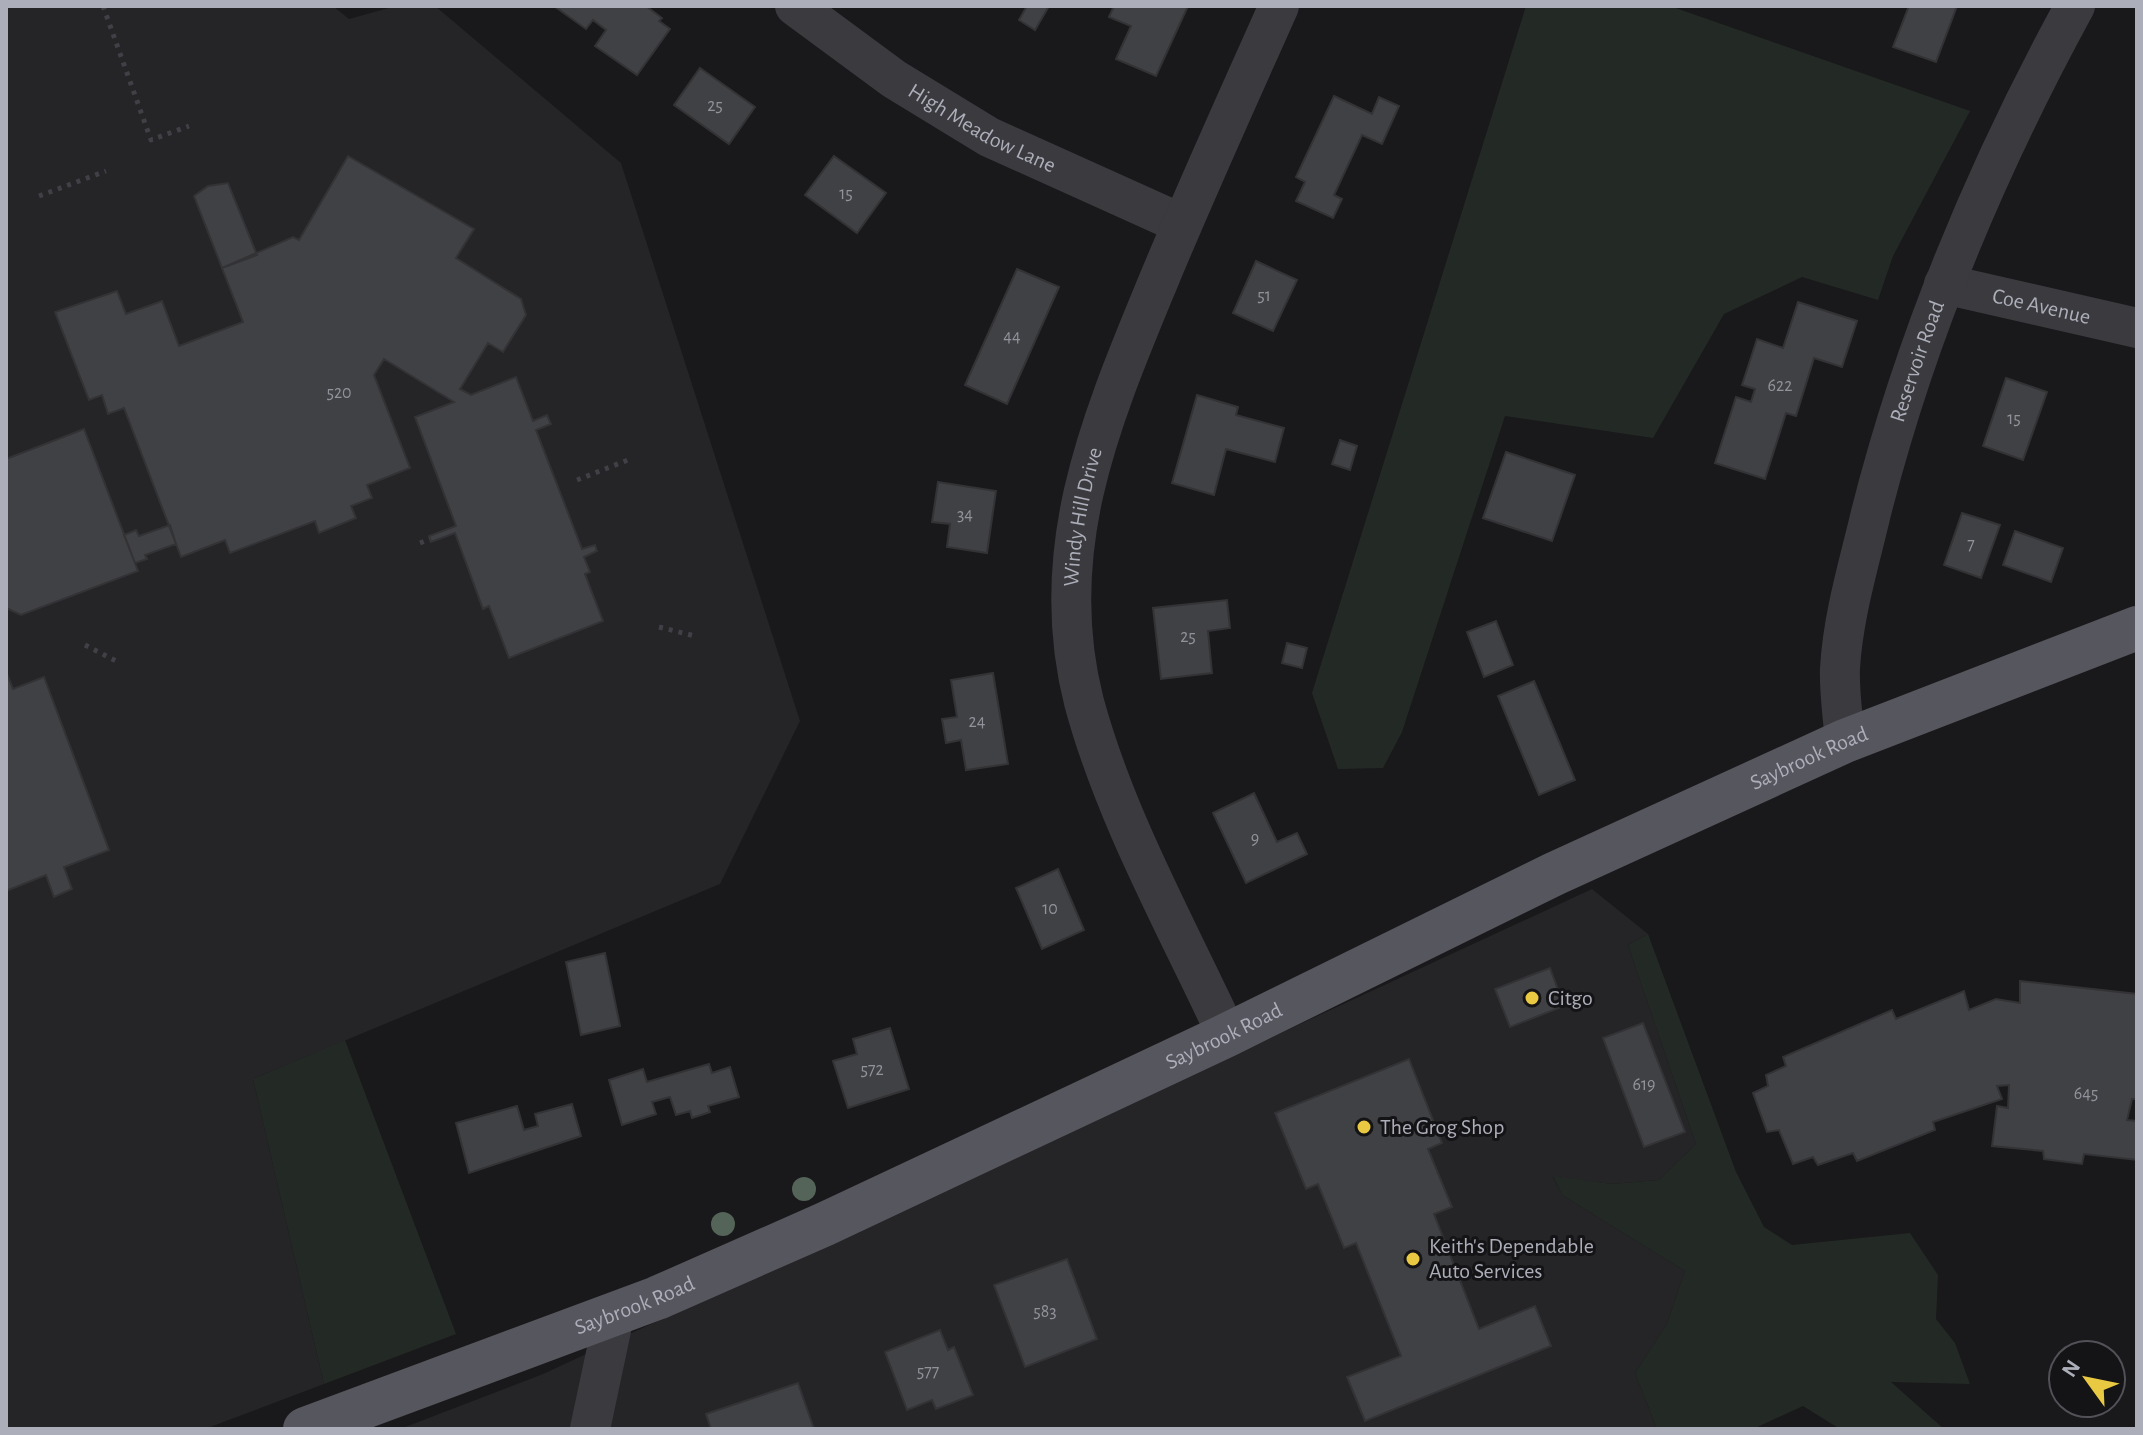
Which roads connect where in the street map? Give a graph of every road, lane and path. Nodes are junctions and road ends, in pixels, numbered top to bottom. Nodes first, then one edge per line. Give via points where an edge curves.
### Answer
1 (103, 6) edge
2 (795, 6) edge
3 (1279, 6) edge
4 (2075, 6) edge
5 (189, 126) dead end
6 (106, 171) dead end
7 (39, 196) dead end
8 (1182, 224) junction
9 (1944, 284) junction
10 (2137, 328) edge
11 (628, 460) dead end
12 (577, 480) dead end
13 (430, 539) dead end
14 (420, 543) dead end
15 (659, 627) dead end
16 (2137, 628) edge
17 (695, 636) dead end
18 (85, 645) dead end
19 (120, 663) dead end
20 (1845, 741) junction
21 (1227, 1035) junction
22 (614, 1316) junction
23 (305, 1429) edge
24 (590, 1429) edge

1 - 5 path via 151,140
2 - 8 street, High Meadow Lane via 894,79 989,137
3 - 8 street, Windy Hill Drive
4 - 9 street, Reservoir Road via 2010,130
6 - 7 path
8 - 21 street, Windy Hill Drive via 1103,414 1077,513 1070,617 1084,701 1114,790
9 - 10 street, Coe Avenue
9 - 20 street, Reservoir Road via 1881,475 1850,604 1840,672
11 - 12 path
13 - 14 path
15 - 17 path
16 - 20 main road, Saybrook Road
18 - 19 path
20 - 21 main road, Saybrook Road via 1554,874
21 - 22 main road, Saybrook Road via 825,1224
22 - 23 main road, Saybrook Road
22 - 24 street

